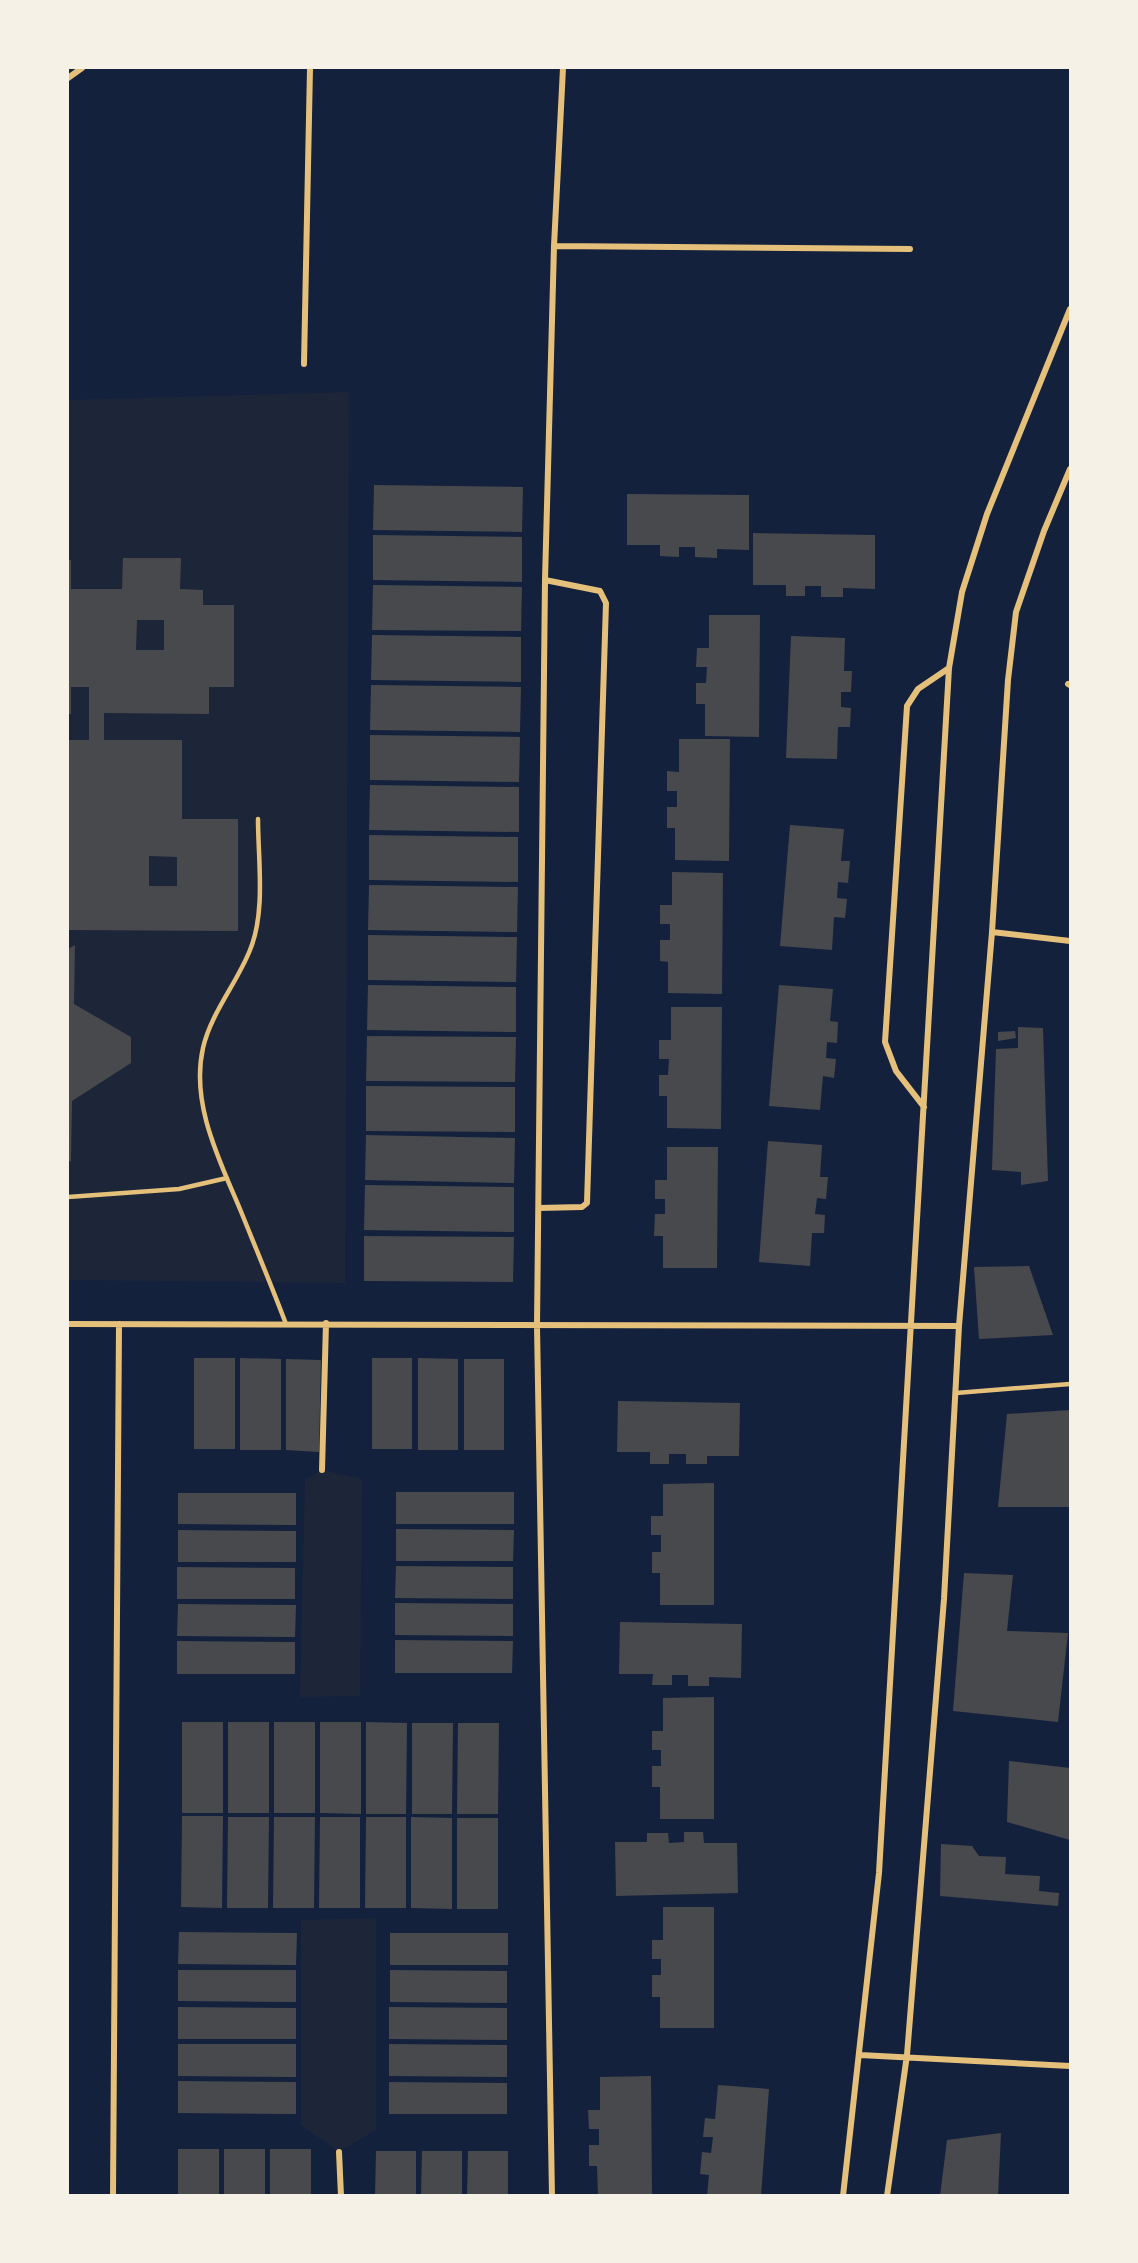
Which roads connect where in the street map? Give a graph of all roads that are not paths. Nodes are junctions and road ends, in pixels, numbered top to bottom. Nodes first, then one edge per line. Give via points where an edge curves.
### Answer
1 (82, 68) edge
2 (310, 68) edge
3 (563, 68) edge
4 (68, 78) edge
5 (554, 246) junction
6 (910, 249) dead end
7 (1071, 309) edge
8 (304, 364) dead end
9 (1071, 469) edge
10 (545, 580) junction
11 (950, 668) junction
12 (258, 819) dead end
13 (992, 932) junction
14 (1071, 941) edge
15 (924, 1107) junction
16 (227, 1178) junction
17 (68, 1197) edge
18 (539, 1208) junction
19 (326, 1323) junction
20 (68, 1324) edge
21 (119, 1324) junction
22 (286, 1324) junction
23 (537, 1326) junction
24 (912, 1326) junction
25 (959, 1326) junction
26 (1071, 1384) edge
27 (956, 1393) junction
28 (322, 1470) dead end
29 (860, 2055) junction
30 (908, 2055) junction
31 (1071, 2066) edge
32 (339, 2152) dead end
33 (113, 2196) edge
34 (341, 2196) edge
35 (552, 2196) edge
36 (843, 2196) edge
37 (887, 2196) edge

1 - 4 street
2 - 8 street
3 - 5 street
5 - 6 street
5 - 10 street
7 - 11 street via 987,514 962,592
9 - 13 street via 1016,612
10 - 18 street
10 - 18 street via 600,591 606,603 587,1203 582,1207
11 - 15 street
11 - 15 street via 918,689 908,706 885,1042 896,1071
12 - 16 lane via 255,935 203,1049 202,1103
13 - 14 street
13 - 25 street
15 - 24 street
16 - 17 lane via 179,1189
16 - 22 lane
18 - 23 street
19 - 22 street
19 - 23 street
19 - 28 street
20 - 21 street
21 - 22 street
21 - 33 street
23 - 24 street
23 - 35 street
24 - 25 street
24 - 29 street via 879,1873
25 - 27 street
26 - 27 lane
27 - 30 street
29 - 30 street
29 - 36 street
30 - 31 street
30 - 37 street
32 - 34 street

